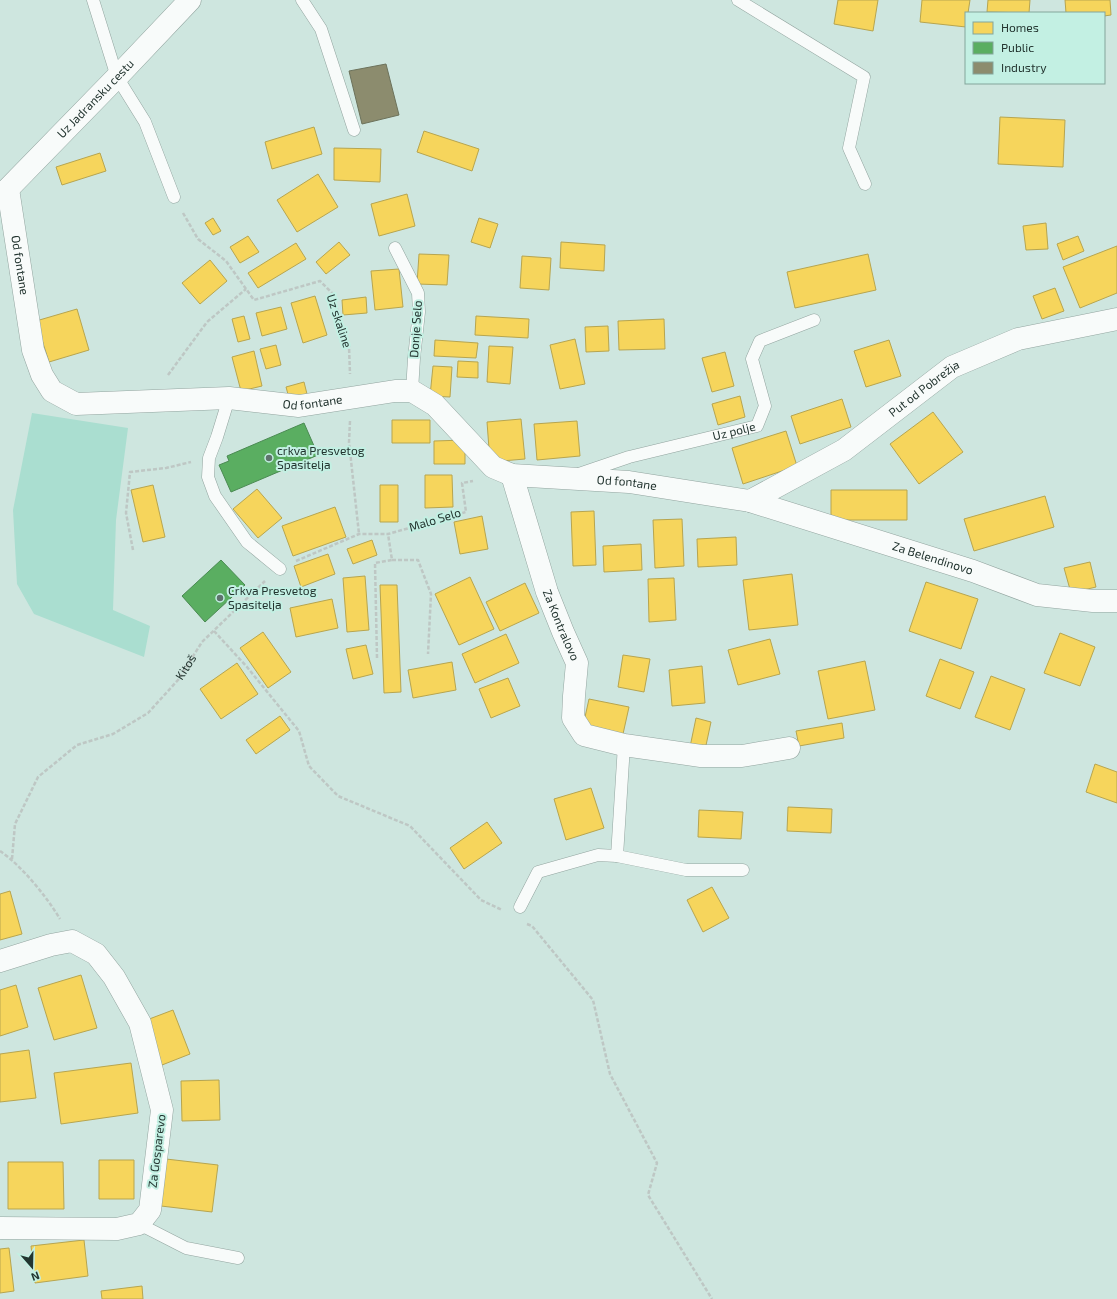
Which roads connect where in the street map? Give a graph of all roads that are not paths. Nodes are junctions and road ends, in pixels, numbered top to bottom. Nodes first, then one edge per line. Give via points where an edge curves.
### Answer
1 (93, 0) edge
2 (190, 0) edge
3 (302, 0) edge
4 (738, 0) edge
5 (118, 77) junction
6 (354, 130) dead end
7 (865, 184) dead end
8 (4, 193) edge
9 (174, 197) road end
10 (395, 248) dead end
11 (1117, 319) edge
12 (814, 320) dead end
13 (412, 391) junction
14 (229, 398) junction
15 (503, 471) junction
16 (569, 478) junction
17 (750, 501) junction
18 (280, 568) road end
19 (1117, 601) edge
20 (624, 745) junction
21 (789, 748) dead end
22 (617, 856) junction
23 (743, 870) dead end
24 (520, 907) dead end
25 (0, 961) edge
26 (139, 1224) junction
27 (0, 1228) edge
28 (238, 1258) dead end

1 - 5 lane
2 - 5 street, Uz Jadransku cestu
3 - 6 lane via 321,29
4 - 7 lane via 864,77 849,148
5 - 8 street, Uz Jadransku cestu
5 - 9 lane via 145,122
8 - 14 street, Od fontane via 33,350 42,375 52,391 76,404
10 - 13 lane, Donje Selo via 418,293 419,312
11 - 17 street, Put od Pobrežja via 1018,339 952,367 844,450
12 - 16 lane, Uz polje via 760,341 752,360 765,406 757,426 629,457
13 - 14 street, Od fontane via 395,391 299,406
13 - 15 street via 435,405
14 - 18 lane via 209,458 208,477 214,496 247,542
15 - 16 street, Od fontane
15 - 20 street, Za Kontralovo via 547,592 577,663 573,718 584,735
16 - 17 street, Od fontane via 629,482
17 - 19 street, Za Belendinovo via 958,566 1036,594 1093,601
20 - 21 street, Za Kontralovo via 701,756 742,756
20 - 22 lane
22 - 23 lane via 686,870
22 - 24 lane via 598,855 538,872
25 - 26 street, Za Gosparevo via 72,941 96,954 114,977 140,1022 162,1110 150,1210
26 - 27 street via 118,1228
26 - 28 lane via 186,1248

